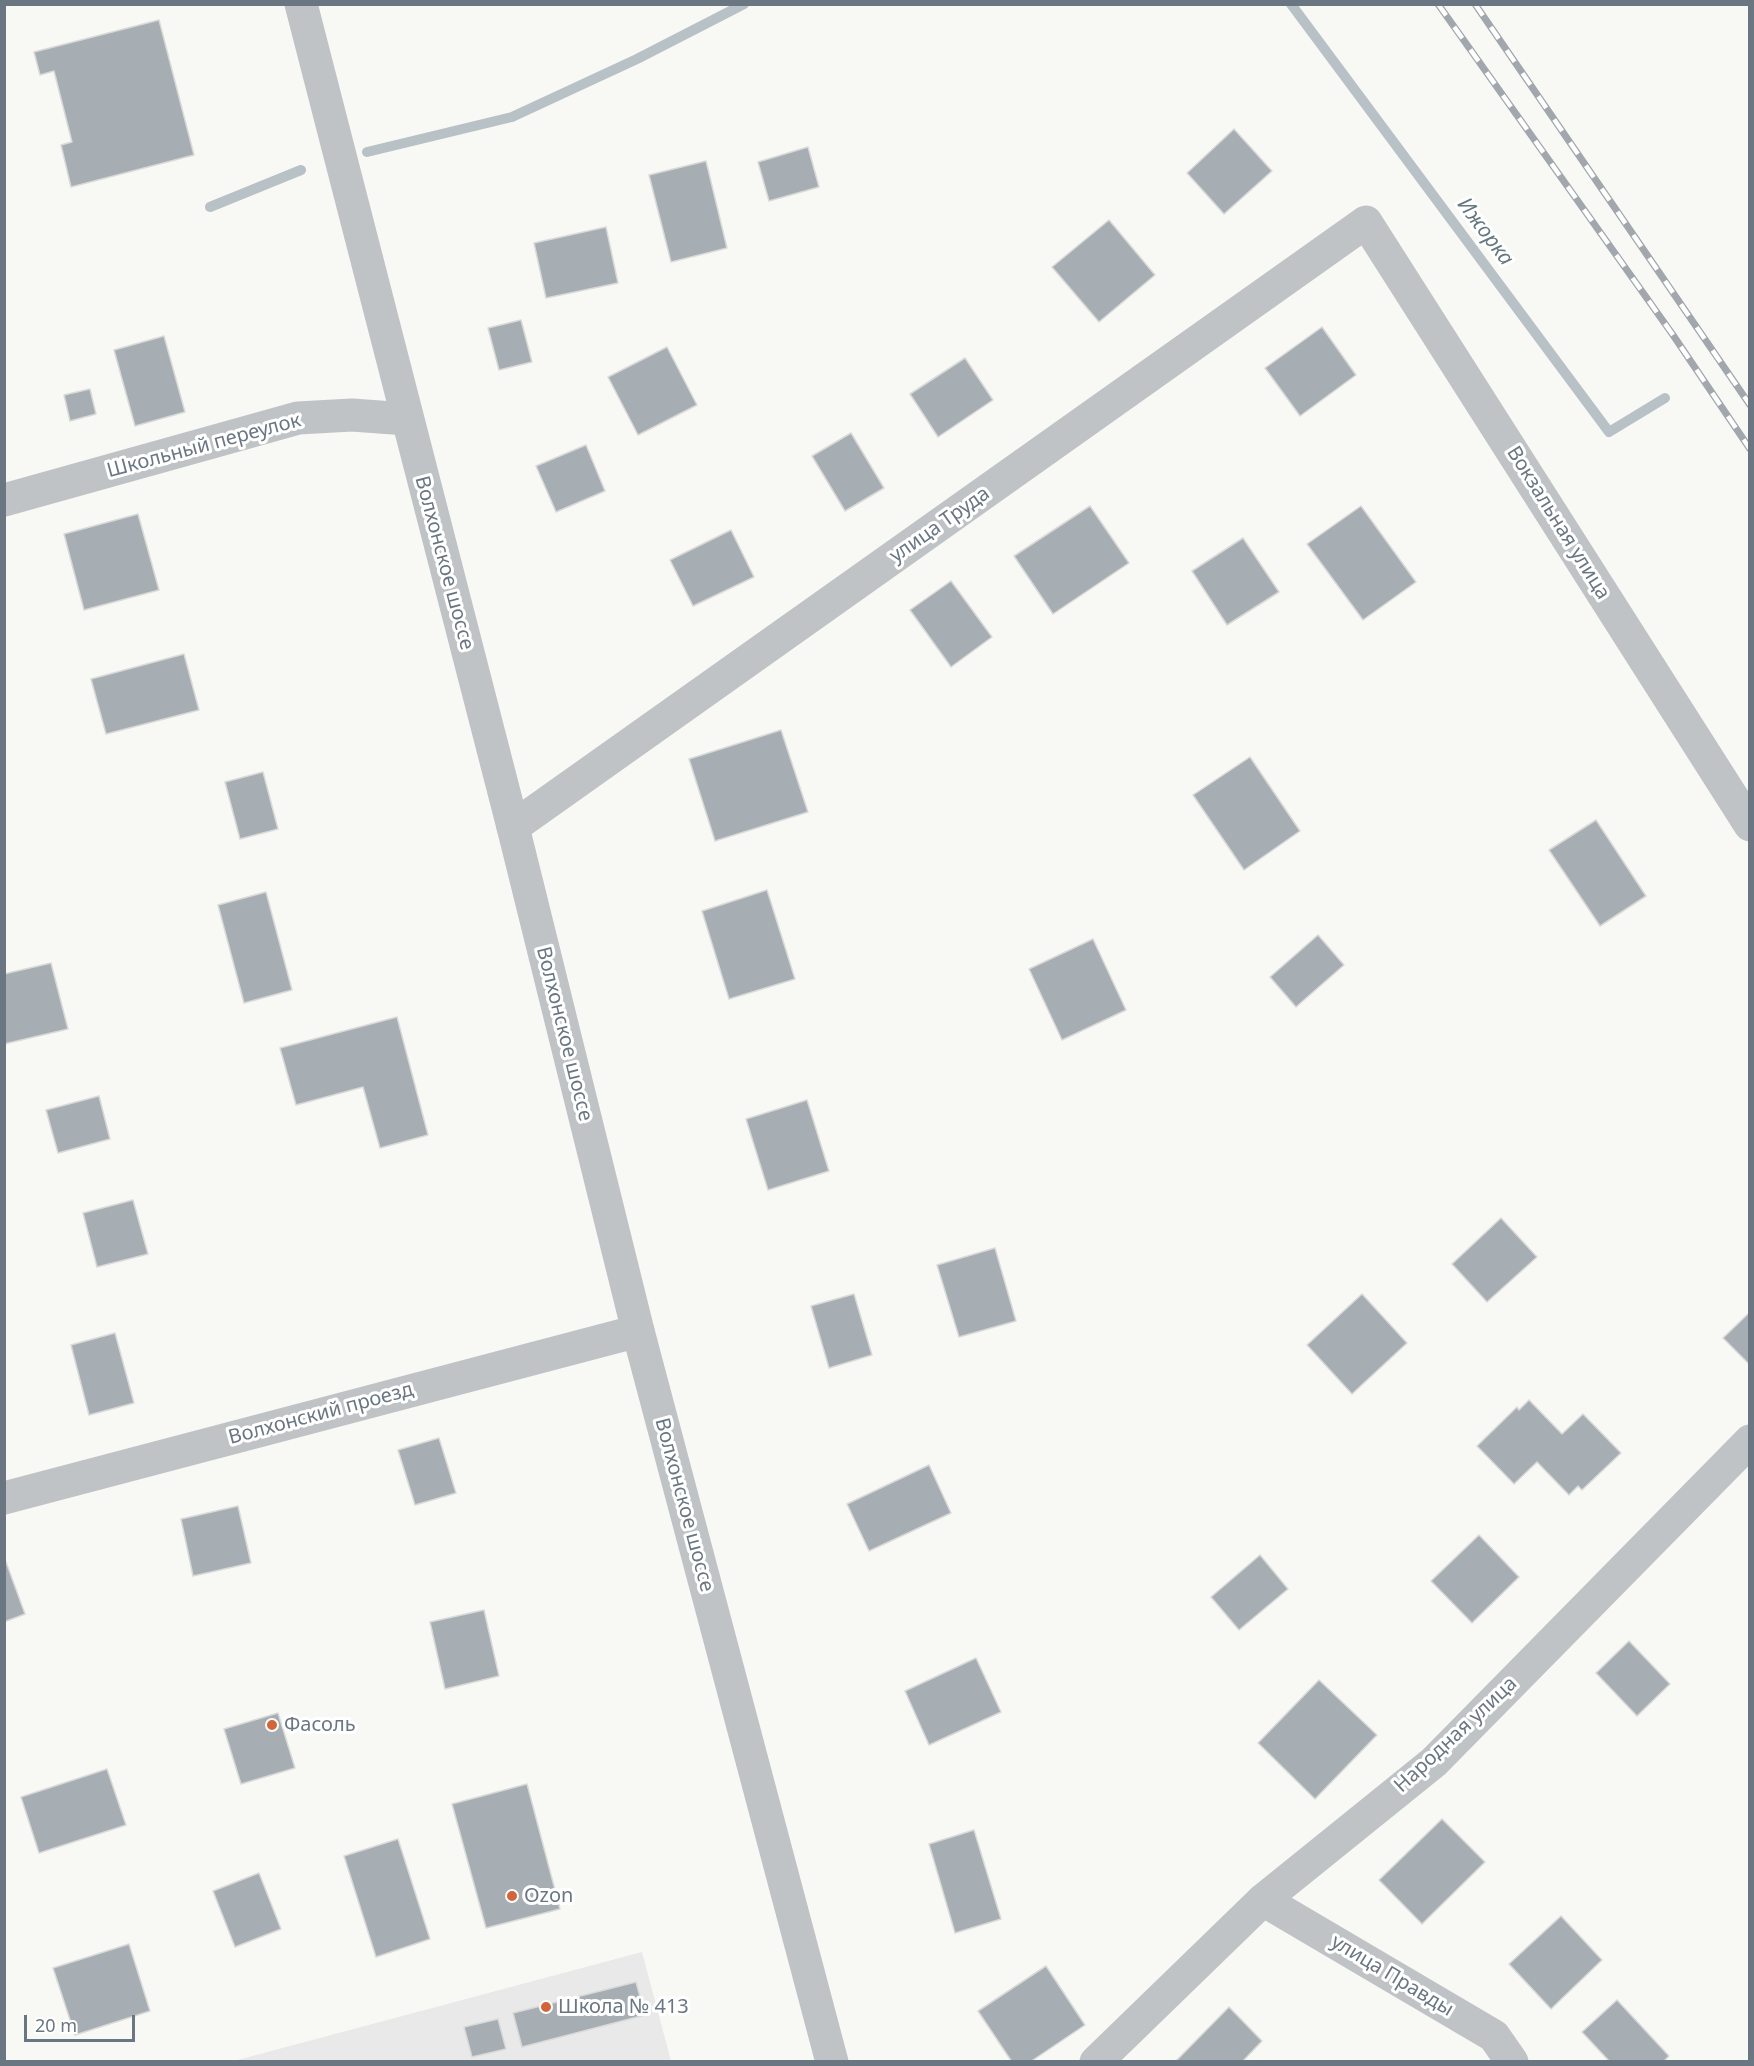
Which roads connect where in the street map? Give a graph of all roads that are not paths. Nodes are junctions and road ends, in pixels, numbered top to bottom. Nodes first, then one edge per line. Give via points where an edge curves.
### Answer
1 (301, 4) edge
2 (1366, 222) joint
3 (407, 419) junction
4 (4, 500) edge
5 (1749, 825) edge
6 (513, 827) junction
7 (638, 1331) junction
8 (1749, 1441) edge
9 (4, 1498) edge
10 (1263, 1900) junction
11 (832, 2061) edge
12 (1096, 2061) edge
13 (1512, 2061) edge

1 - 3 street, Волхонское шоссе
2 - 5 street, Вокзальная улица
2 - 6 street, улица Труда
3 - 4 street, Школьный переулок via 352,415 298,418
3 - 6 street, Волхонское шоссе
6 - 7 street, Волхонское шоссе
7 - 9 street, Волхонский проезд
7 - 11 street, Волхонское шоссе
8 - 10 street, Народная улица via 1434,1762
10 - 12 street, Народная улица
10 - 13 street, улица Правды via 1494,2036

